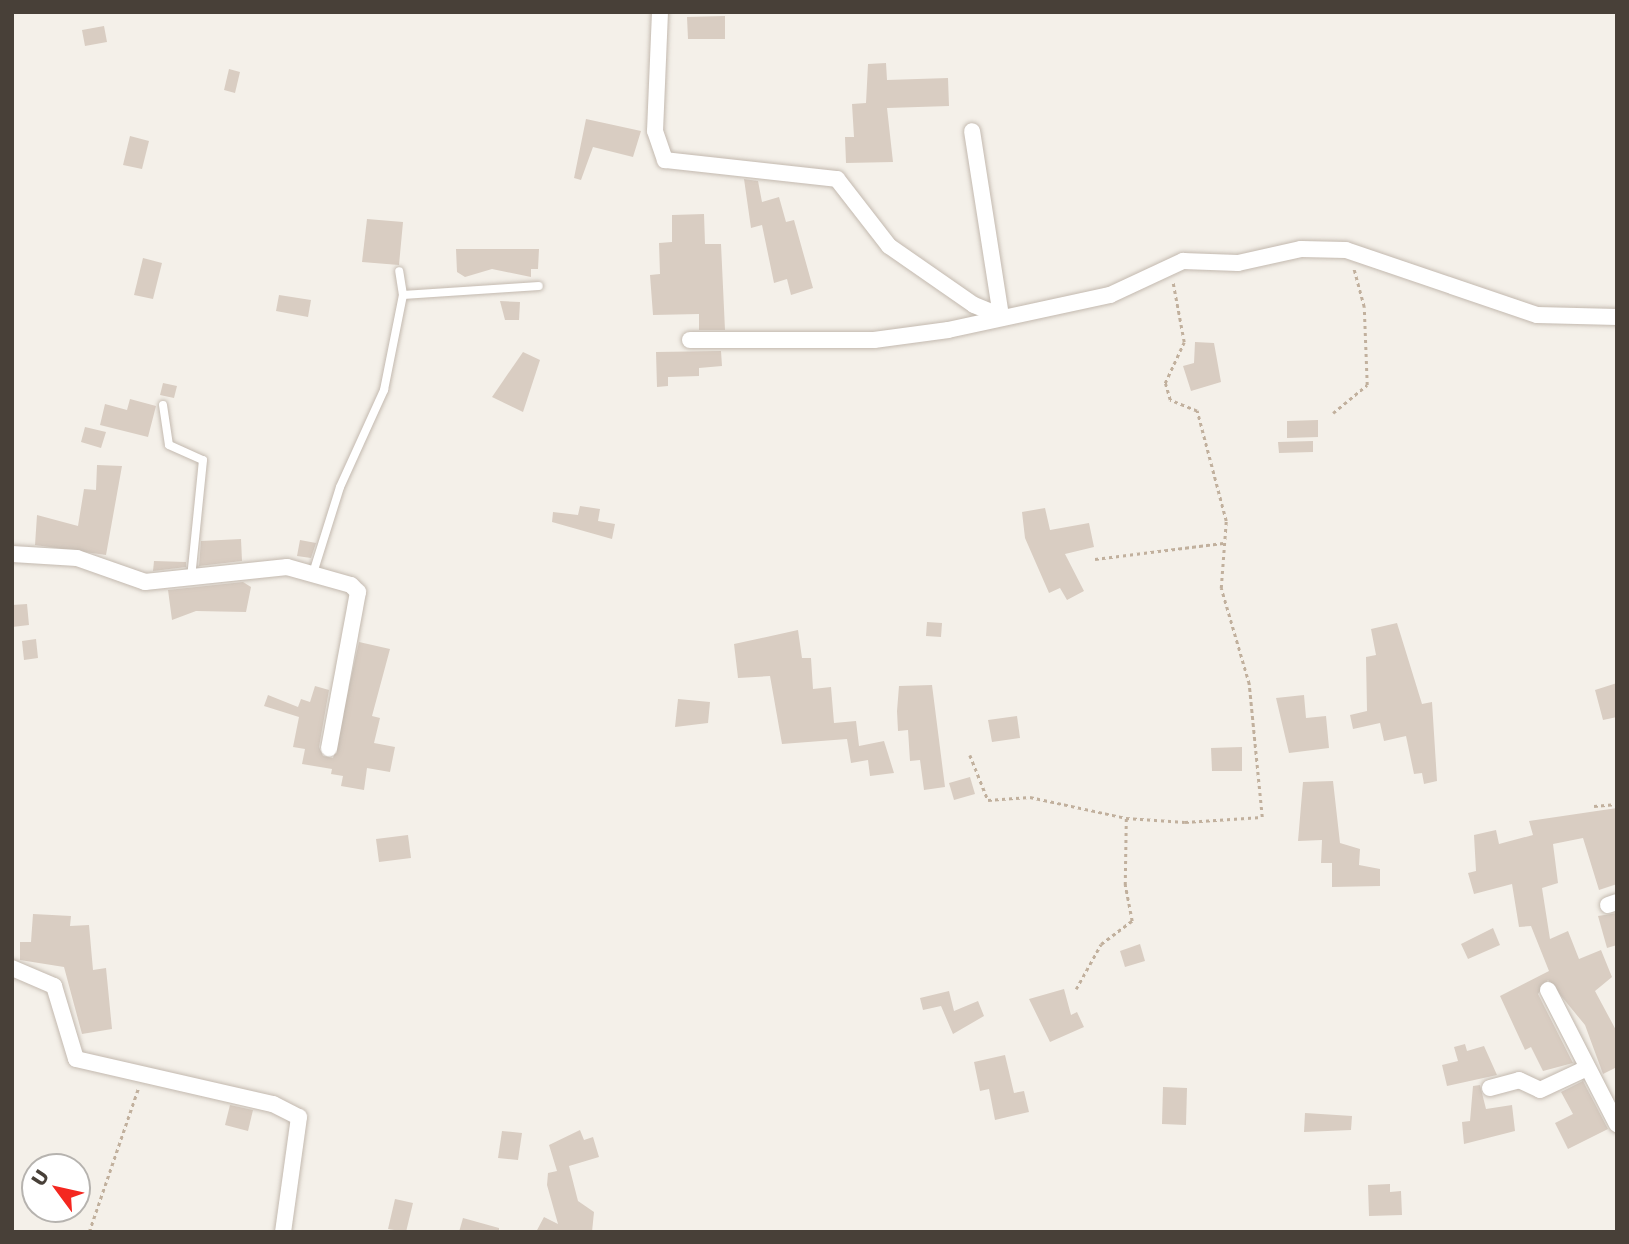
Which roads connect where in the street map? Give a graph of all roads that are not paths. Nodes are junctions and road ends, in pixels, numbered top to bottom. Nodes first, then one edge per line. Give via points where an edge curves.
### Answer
1 (660, 12) edge
2 (972, 131) dead end
3 (399, 271) dead end
4 (539, 286) dead end
5 (403, 295) junction
6 (1001, 316) junction
7 (1617, 317) edge
8 (690, 340) dead end
9 (163, 405) dead end
10 (12, 554) edge
11 (314, 570) junction
12 (191, 578) junction
13 (329, 748) dead end
14 (12, 968) edge
15 (1548, 990) dead end
16 (1587, 1068) junction
17 (1490, 1088) dead end
18 (1617, 1124) edge
19 (283, 1232) edge

1 - 6 street via 655,131 665,160 837,178 889,246 964,299
2 - 6 street
3 - 5 lane
4 - 5 lane
5 - 11 lane via 384,390 345,475
6 - 7 street via 1110,295 1172,264 1238,263 1301,249 1346,250 1537,315
6 - 8 street via 874,340
9 - 12 lane via 169,444 203,460
10 - 12 street via 77,558 145,582
11 - 12 street
11 - 13 street via 359,592
14 - 19 street via 54,986 76,1059 273,1104 299,1117
15 - 16 street
16 - 17 street via 1540,1090 1519,1080
16 - 18 street

